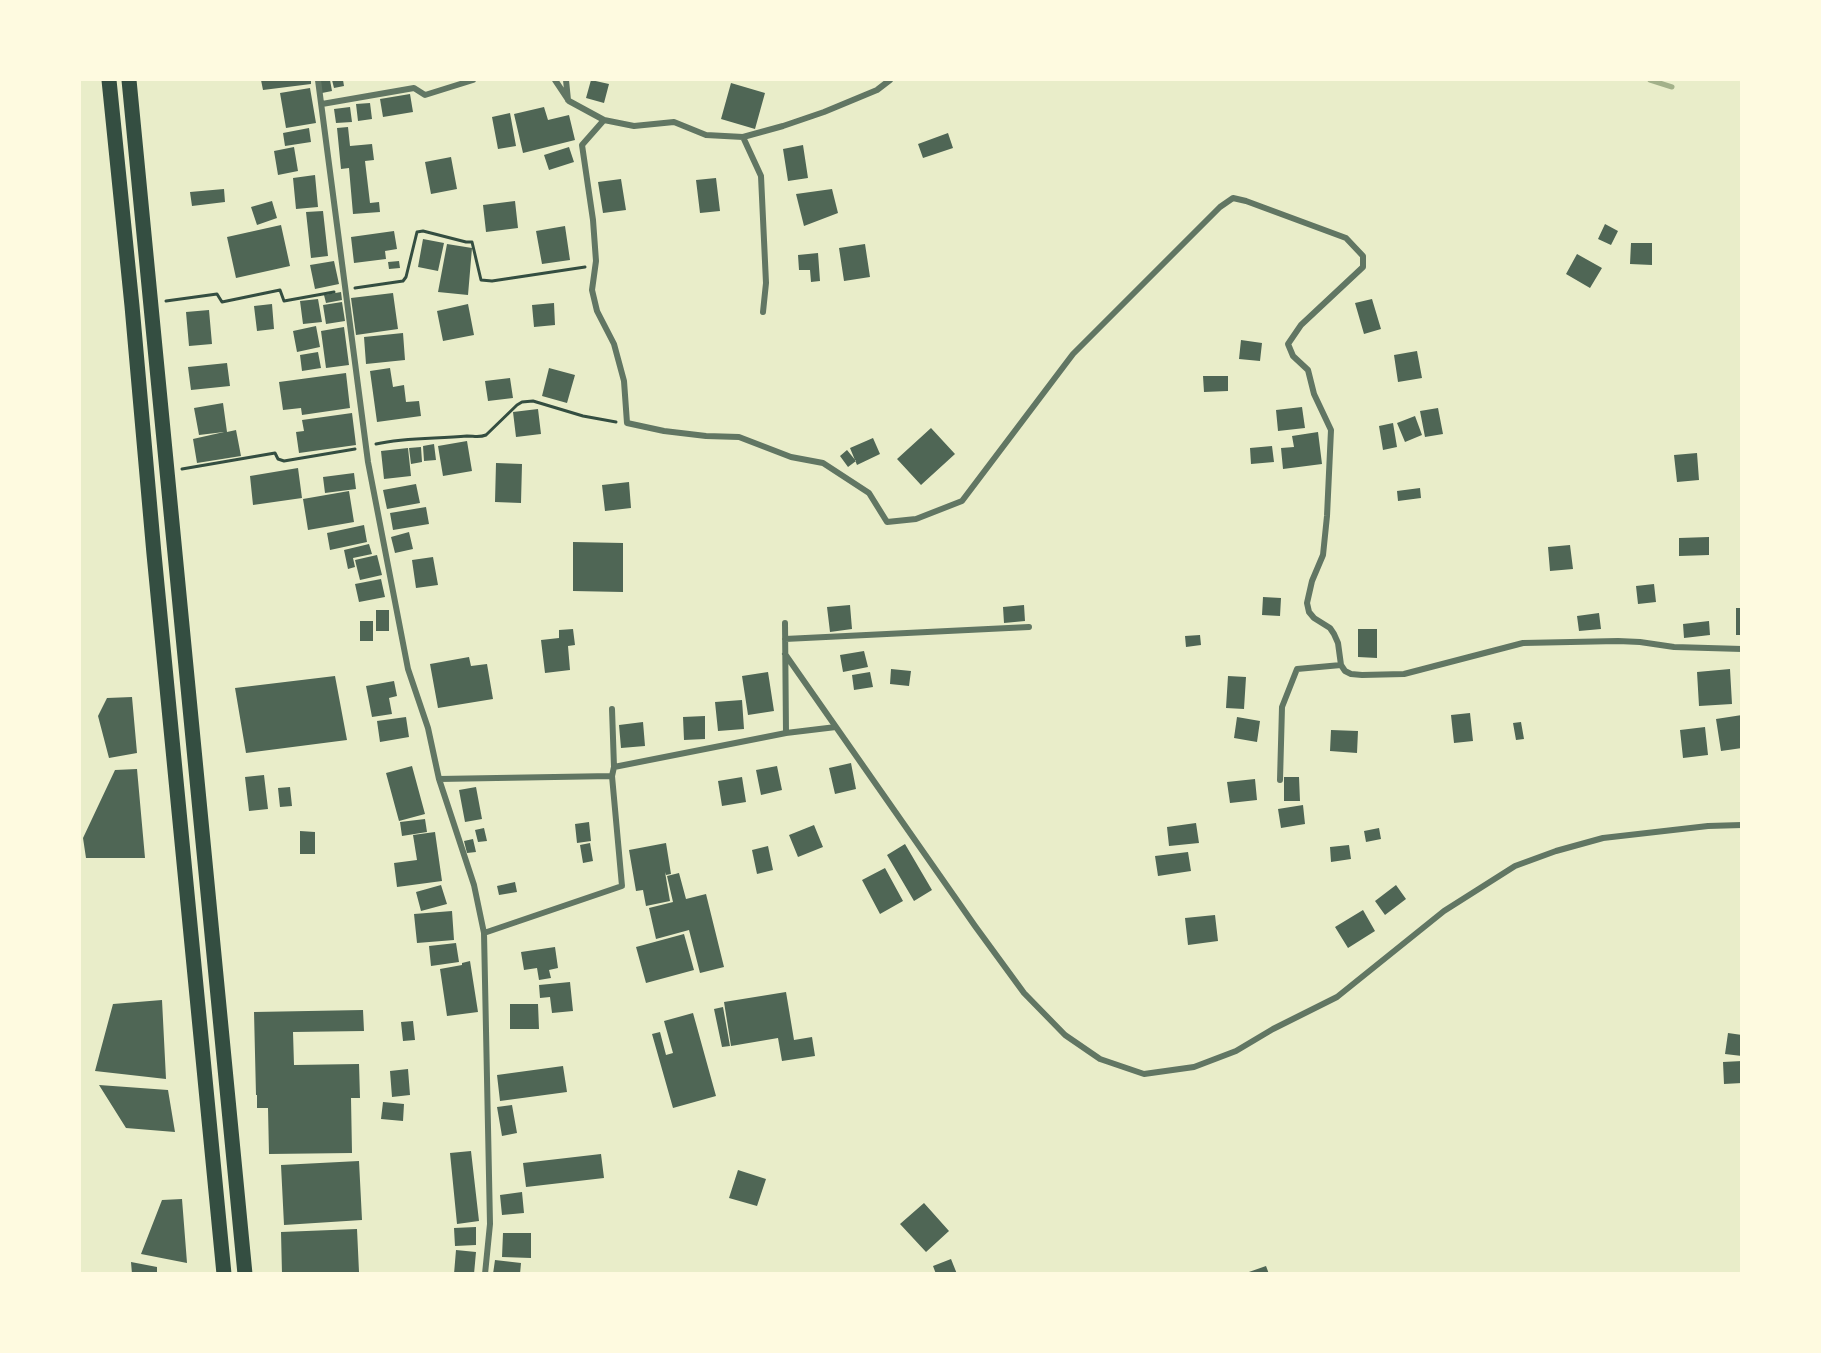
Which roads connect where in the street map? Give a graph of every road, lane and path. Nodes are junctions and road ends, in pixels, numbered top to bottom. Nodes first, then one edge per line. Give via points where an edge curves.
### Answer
1 (109, 80) edge
2 (129, 80) edge
3 (318, 80) edge
4 (473, 80) edge
5 (555, 80) edge
6 (566, 80) edge
7 (890, 80) edge
8 (568, 101) junction
9 (322, 104) junction
10 (604, 120) junction
11 (742, 137) junction
12 (595, 265) junction
13 (346, 290) junction
14 (152, 303) junction
15 (764, 312) dead end
16 (627, 423) junction
17 (366, 447) junction
18 (167, 471) junction
19 (785, 622) dead end
20 (1029, 627) dead end
21 (785, 639) junction
22 (1742, 649) edge
23 (785, 654) junction
24 (1341, 665) junction
25 (612, 709) dead end
26 (836, 728) junction
27 (786, 733) junction
28 (614, 766) junction
29 (612, 776) junction
30 (439, 779) junction
31 (1280, 780) dead end
32 (1742, 825) edge
33 (484, 933) junction
34 (224, 1274) edge
35 (245, 1274) edge
36 (485, 1274) edge

1 - 34 main road
2 - 14 main road
3 - 9 street
4 - 9 street via 425,95 414,88
5 - 8 street
6 - 8 street
7 - 11 street via 878,90 824,112
8 - 10 street
9 - 13 street
10 - 11 street via 634,126 674,122 706,135
10 - 12 street via 582,145
11 - 15 street via 761,176
12 - 13 path via 481,280 472,242 423,231 417,232 403,281
12 - 16 street via 592,290 624,381
13 - 14 path via 284,301 280,290 222,302 217,294
13 - 17 street
14 - 18 main road
16 - 17 path via 583,416 533,401 522,402 480,437 398,439
16 - 24 street via 664,431 739,437 791,457 823,463 869,493 887,522 916,519 962,501 1073,354 1220,207 1233,198 1246,201 1346,238 1363,256 1363,267 1300,325 1288,345 1308,370 1331,430 1323,555 1307,603 1314,618 1334,634
17 - 18 path via 284,461 275,453
17 - 30 street via 408,669 428,728
18 - 35 main road
19 - 21 street
20 - 21 street
21 - 23 street
22 - 24 street via 1618,641 1534,643 1404,674 1351,674
23 - 26 street
23 - 27 street
24 - 31 street via 1297,669 1282,706
25 - 28 street
26 - 27 street
26 - 32 street via 1024,993 1073,1041 1100,1059 1144,1074 1194,1067 1236,1051 1337,997 1444,911 1515,866 1603,838
27 - 28 street
28 - 29 street
29 - 30 street
29 - 33 street via 622,886
30 - 33 street via 474,885
33 - 36 street via 490,1224

